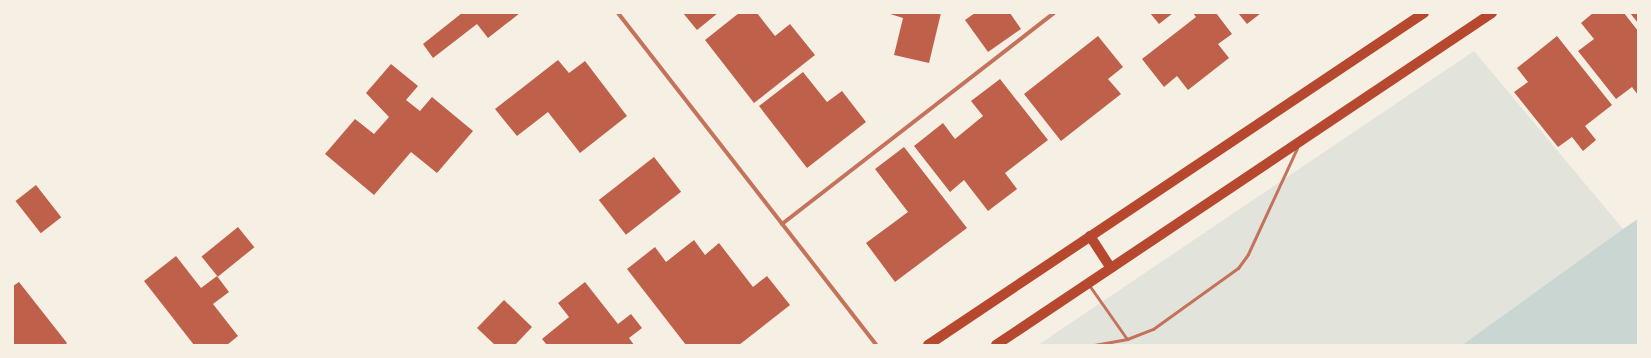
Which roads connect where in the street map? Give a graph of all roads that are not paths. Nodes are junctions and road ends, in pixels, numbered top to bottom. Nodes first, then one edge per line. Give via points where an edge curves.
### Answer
1 (618, 13) edge
2 (1054, 13) edge
3 (1424, 13) edge
4 (1492, 13) edge
5 (1300, 142) junction
6 (782, 224) junction
7 (1090, 236) junction
8 (1111, 268) junction
9 (1088, 284) junction
10 (1127, 339) junction
11 (876, 345) edge
12 (928, 345) edge
13 (996, 345) edge
14 (1094, 345) edge

1 - 6 street
2 - 6 street
3 - 7 main road
4 - 5 main road
5 - 8 main road
5 - 10 lane via 1248,254 1238,268 1153,329
6 - 11 street
7 - 8 main road
7 - 12 main road
8 - 9 main road
9 - 10 lane
9 - 13 main road
10 - 14 lane

